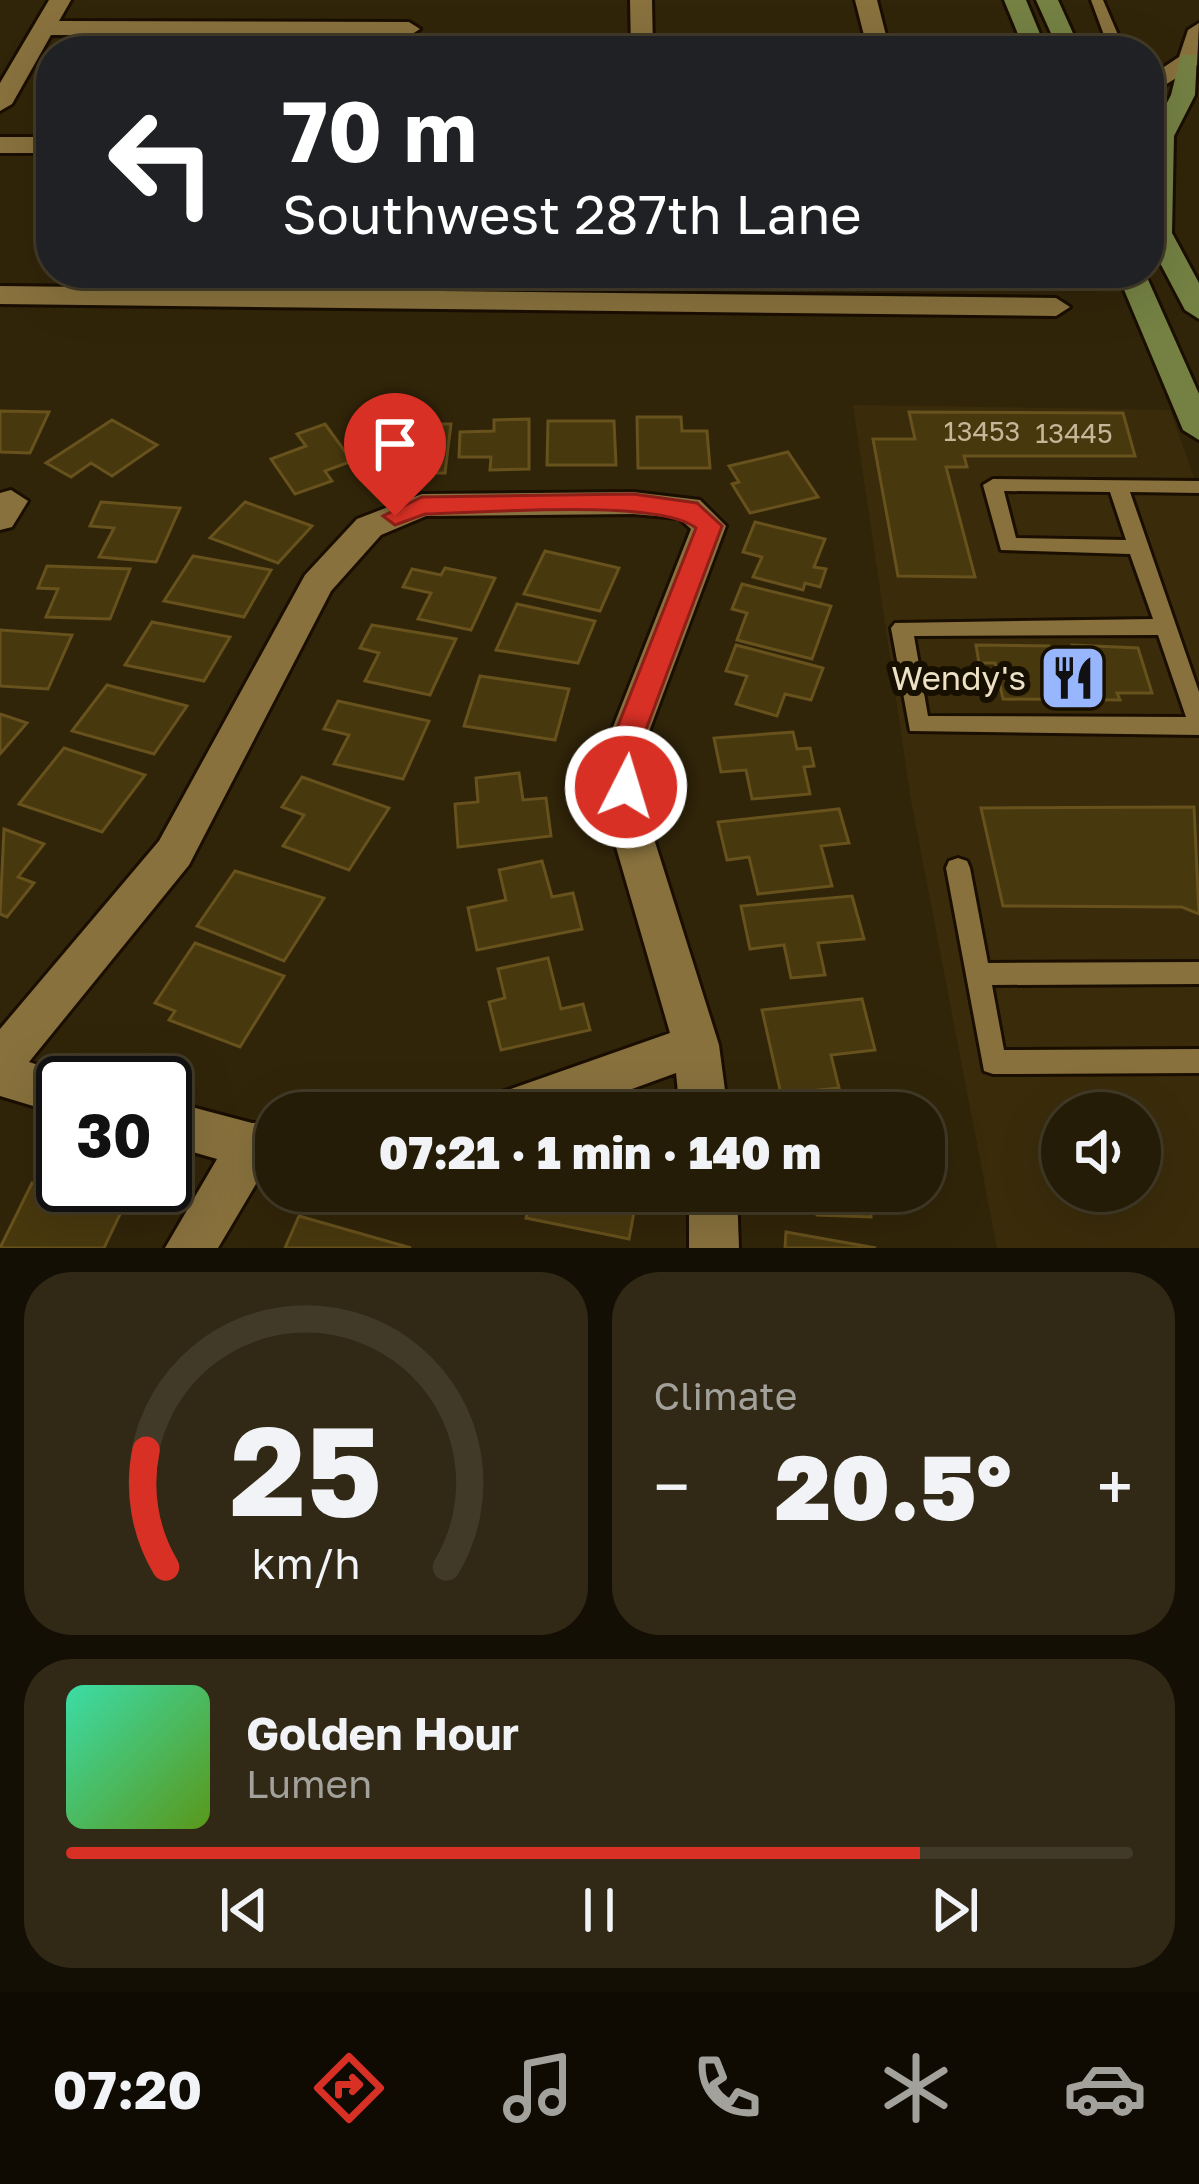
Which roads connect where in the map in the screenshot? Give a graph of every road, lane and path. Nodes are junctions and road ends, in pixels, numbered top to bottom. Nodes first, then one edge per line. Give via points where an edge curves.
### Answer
1 (60, 0) edge
2 (415, 0) edge
3 (641, 0) edge
4 (866, 0) edge
5 (1015, 0) edge
6 (1047, 0) edge
7 (1096, 0) edge
8 (43, 28) junction
9 (1199, 30) edge
10 (1111, 35) dead end
11 (38, 36) edge
12 (286, 36) edge
13 (408, 36) edge
14 (642, 36) edge
15 (875, 36) edge
16 (1030, 36) edge
17 (1063, 36) edge
18 (36, 40) edge
19 (1165, 76) edge
20 (0, 104) edge
21 (1164, 132) edge
22 (0, 145) edge
23 (36, 146) edge
24 (1164, 245) edge
25 (357, 288) edge
26 (650, 288) edge
27 (945, 288) edge
28 (1137, 288) edge
29 (0, 295) edge
30 (651, 304) junction
31 (950, 306) junction
32 (1056, 307) dead end
33 (1199, 310) edge
34 (1199, 430) edge
35 (1118, 486) junction
36 (1199, 487) edge
37 (1138, 547) junction
38 (1166, 627) junction
39 (1199, 725) edge
40 (958, 868) dead end
41 (1199, 973) edge
42 (976, 974) junction
43 (696, 1045) junction
44 (1199, 1061) edge
45 (0, 1063) edge
46 (0, 1076) edge
47 (36, 1086) edge
48 (564, 1092) edge
49 (702, 1092) edge
50 (192, 1128) edge
51 (255, 1143) edge
52 (255, 1158) edge
53 (713, 1212) edge
54 (190, 1248) edge
55 (714, 1248) edge

1 - 8 street
2 - 13 street
3 - 14 street
4 - 15 street
5 - 16 main road
6 - 17 main road
7 - 10 lane
8 - 11 street
8 - 12 street
9 - 19 street
18 - 20 street
19 - 21 main road via 1183,95
22 - 23 street
24 - 33 main road
25 - 29 street
25 - 30 street
26 - 30 street
27 - 31 street
28 - 34 main road
30 - 31 street
31 - 32 street
35 - 36 lane
35 - 37 lane
35 - 37 lane via 993,485 1008,545
37 - 38 lane
38 - 39 lane
38 - 39 lane via 902,628 918,724
40 - 42 lane
41 - 42 lane
42 - 44 lane via 993,1062
43 - 45 street via 629,824 623,751 709,526 688,508 633,503 422,506 369,527 317,584 174,853
43 - 48 street
43 - 49 street
46 - 47 street
50 - 51 street
52 - 54 street
53 - 55 street

